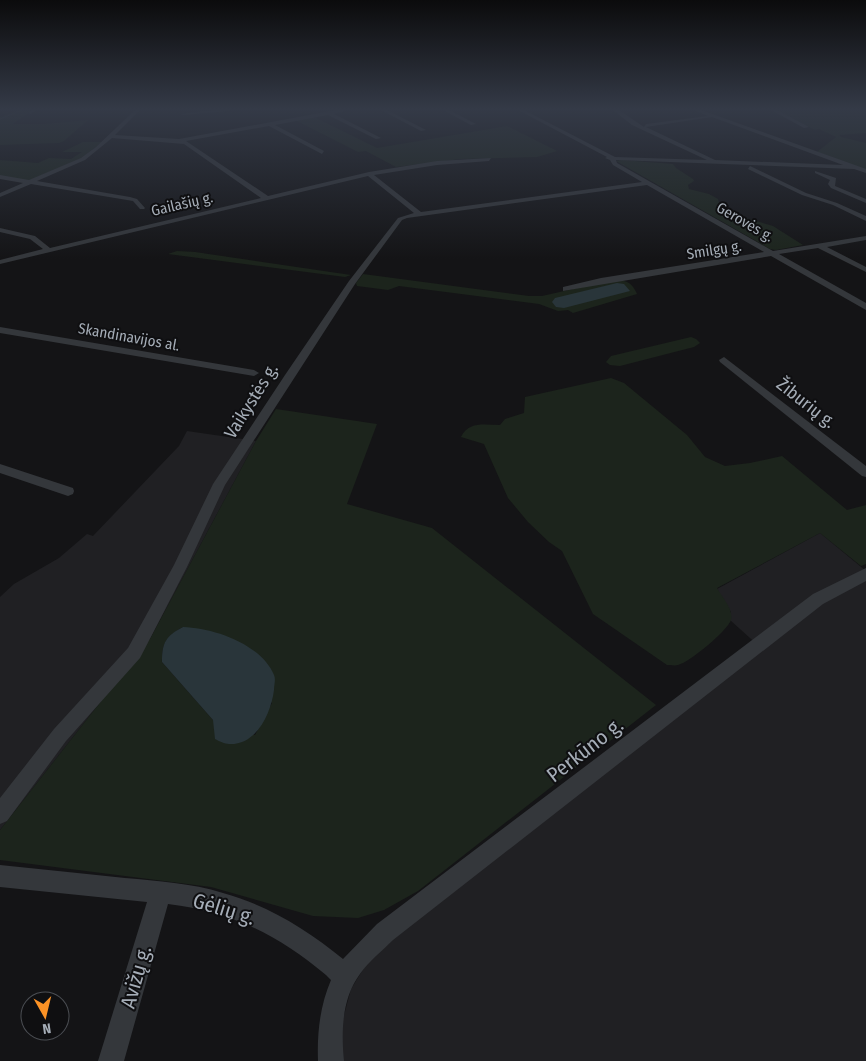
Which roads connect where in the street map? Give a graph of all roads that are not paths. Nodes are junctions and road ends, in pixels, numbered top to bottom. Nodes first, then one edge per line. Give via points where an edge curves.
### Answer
1 (82, 160) edge
2 (211, 160) edge
3 (482, 160) edge
4 (613, 160) edge
5 (644, 160) edge
6 (711, 160) edge
7 (831, 160) edge
8 (718, 163) junction
9 (750, 168) dead end
10 (854, 168) junction
11 (866, 171) edge
12 (817, 172) dead end
13 (369, 174) junction
14 (0, 177) edge
15 (30, 182) junction
16 (649, 183) junction
17 (0, 195) edge
18 (266, 198) junction
19 (866, 201) edge
20 (142, 208) dead end
21 (420, 214) junction
22 (866, 219) edge
23 (0, 230) edge
24 (866, 238) edge
25 (820, 246) junction
26 (48, 250) junction
27 (774, 254) junction
28 (0, 262) edge
29 (866, 270) edge
30 (566, 289) dead end
31 (866, 307) edge
32 (0, 330) edge
33 (724, 360) dead end
34 (254, 374) dead end
35 (0, 468) edge
36 (866, 473) edge
37 (68, 491) dead end
38 (864, 577) edge
39 (0, 814) edge
40 (0, 876) edge
41 (161, 892) junction
42 (345, 977) junction
43 (111, 1061) edge
44 (331, 1061) edge

1 - 15 street
2 - 18 street
3 - 13 street, Gailašių g.
4 - 16 street, Gerovės g. via 615,164
5 - 8 street
6 - 8 street
7 - 10 street
8 - 10 street
9 - 22 street
10 - 11 street
12 - 19 street via 834,179 833,187
13 - 18 street, Gailašių g.
13 - 21 street
14 - 15 street
15 - 17 street
15 - 20 street via 128,198
16 - 21 street, Vaikystės g.
16 - 27 street, Gerovės g.
18 - 26 street, Gailašių g.
21 - 39 street, Vaikystės g. via 400,219 290,375 219,484 134,653 60,735
23 - 26 street via 31,237
24 - 25 street, Smilgų g.
25 - 27 street, Smilgų g.
25 - 29 street
26 - 28 street, Gailašių g.
27 - 30 street, Smilgų g.
27 - 31 street, Gerovės g.
32 - 34 street, Skandinavijos al.
33 - 36 street, Žiburių g.
35 - 37 street
38 - 42 street, Perkūno g. via 818,599 385,932
40 - 41 street, Gėlių g.
41 - 42 street, Gėlių g. via 235,907 254,915 329,961
41 - 43 street, Avižų g.
42 - 44 street via 335,1004

